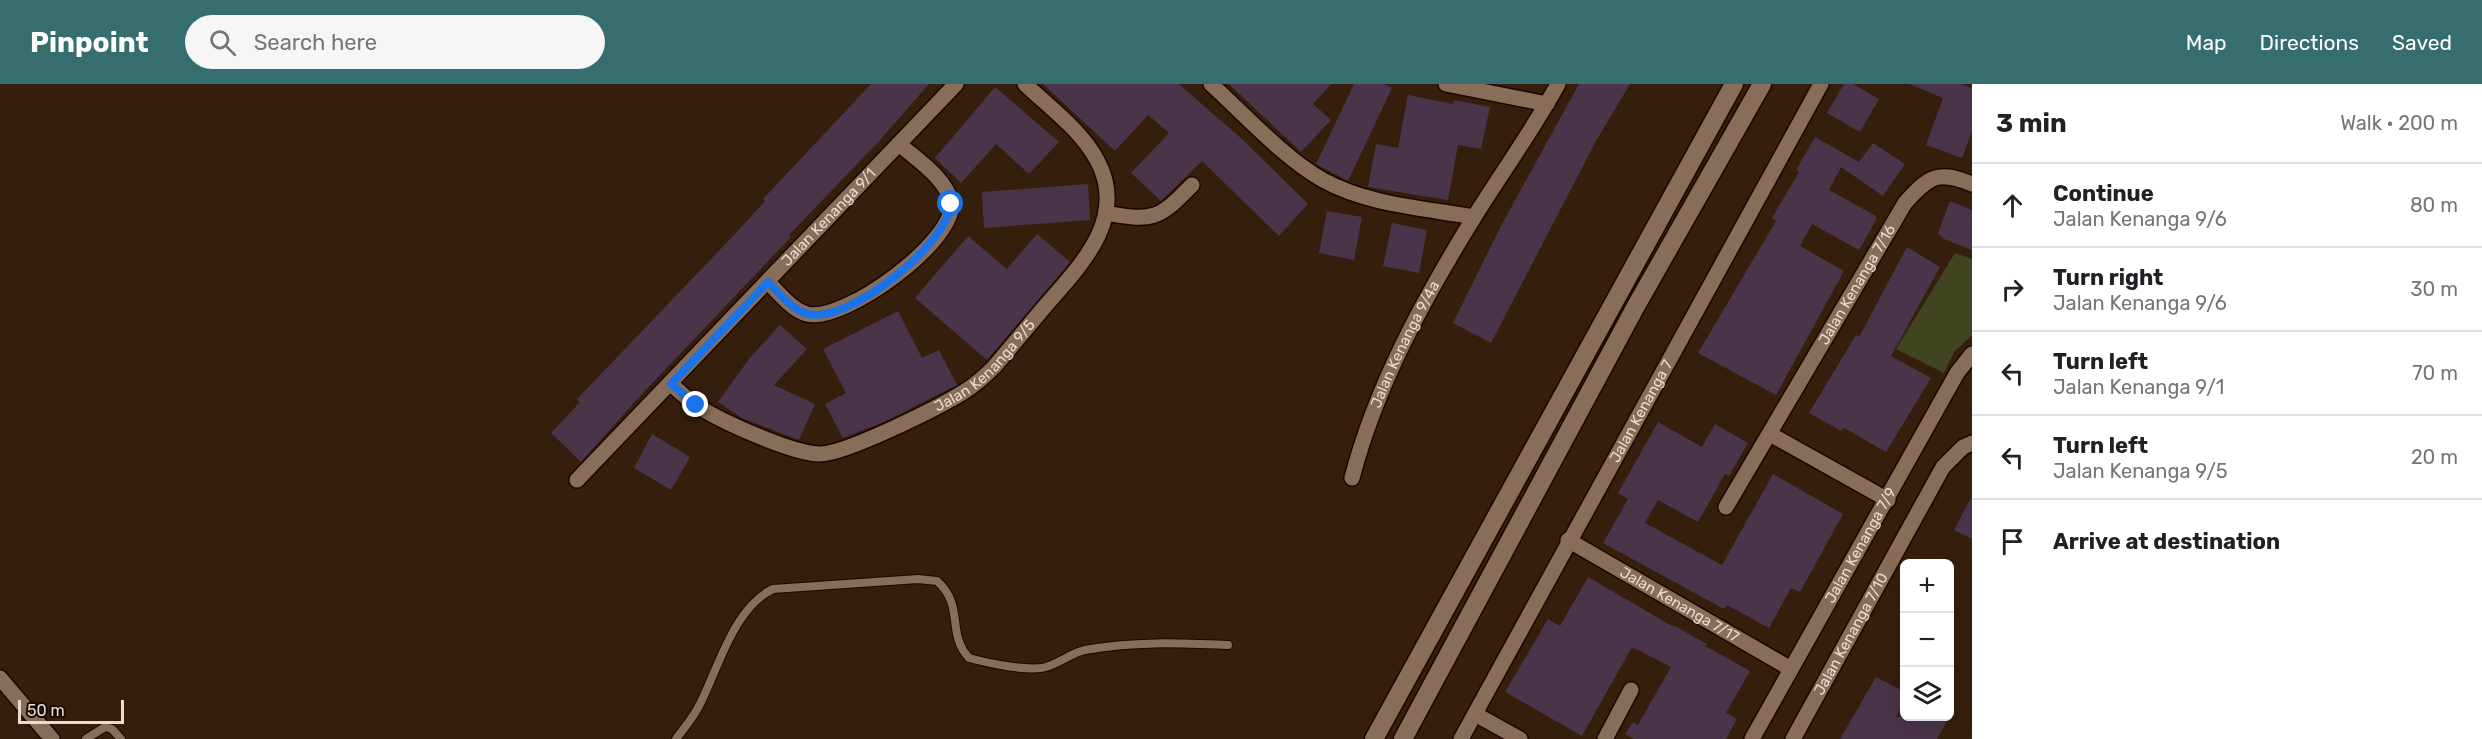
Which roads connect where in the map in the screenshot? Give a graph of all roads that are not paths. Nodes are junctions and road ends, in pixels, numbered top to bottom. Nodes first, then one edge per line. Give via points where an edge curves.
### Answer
1 (956, 84) edge
2 (1025, 84) edge
3 (1211, 84) edge
4 (1446, 84) edge
5 (1558, 84) edge
6 (1734, 84) edge
7 (1762, 84) edge
8 (1821, 84) edge
9 (1547, 104) junction
10 (899, 144) junction
11 (1972, 184) edge
12 (1192, 185) dead end
13 (1106, 213) junction
14 (1474, 217) junction
15 (768, 282) junction
16 (1972, 354) edge
17 (671, 384) junction
18 (1770, 434) junction
19 (1972, 443) edge
20 (1352, 478) dead end
21 (577, 480) dead end
22 (1888, 500) junction
23 (1726, 507) dead end
24 (1568, 540) junction
25 (1228, 645) dead end
26 (1791, 669) junction
27 (0, 678) edge
28 (1631, 690) dead end
29 (1475, 714) junction
30 (52, 739) edge
31 (86, 739) edge
32 (121, 739) edge
33 (676, 739) edge
34 (1374, 739) edge
35 (1403, 739) edge
36 (1461, 739) edge
37 (1520, 739) edge
38 (1605, 739) edge
39 (1752, 739) edge
40 (1793, 739) edge

1 - 10 street, Jalan Kenanga 9/1
2 - 13 street, Jalan Kenanga 9/5 via 1074,130 1098,160 1106,188
3 - 14 street via 1322,180 1379,200
4 - 9 street
5 - 9 street, Jalan Kenanga 9/4a
6 - 34 street
7 - 35 street via 1636,306
8 - 24 street, Jalan Kenanga 7
9 - 14 street, Jalan Kenanga 9/4a
10 - 15 street, Jalan Kenanga 9/1
10 - 15 street via 936,178 947,191 951,204 950,215 928,246 893,278 829,313 808,314
11 - 18 street, Jalan Kenanga 7/16 via 1950,175 1932,178 1905,203
12 - 13 street via 1169,209 1155,216 1136,219
13 - 17 street, Jalan Kenanga 9/5 via 1087,259 979,382 844,451 820,455 800,452 696,405
14 - 20 street, Jalan Kenanga 9/4a via 1401,347 1364,431
15 - 17 street, Jalan Kenanga 9/1
16 - 22 street, Jalan Kenanga 7/9 via 1957,373
17 - 21 street, Jalan Kenanga 9/1
18 - 22 street
18 - 23 street, Jalan Kenanga 7/16
19 - 40 street, Jalan Kenanga 7/10 via 1943,466
22 - 26 street, Jalan Kenanga 7/9
24 - 26 street, Jalan Kenanga 7/17
24 - 29 street, Jalan Kenanga 7
25 - 33 lane via 1159,642 1104,648 1082,651 1047,667 1034,668 969,658 958,646 951,600 937,581 773,589 763,594 738,625 699,706
26 - 39 street, Jalan Kenanga 7/9
27 - 30 street
28 - 38 street
29 - 36 street, Jalan Kenanga 7
29 - 37 street
31 - 32 lane via 105,727

